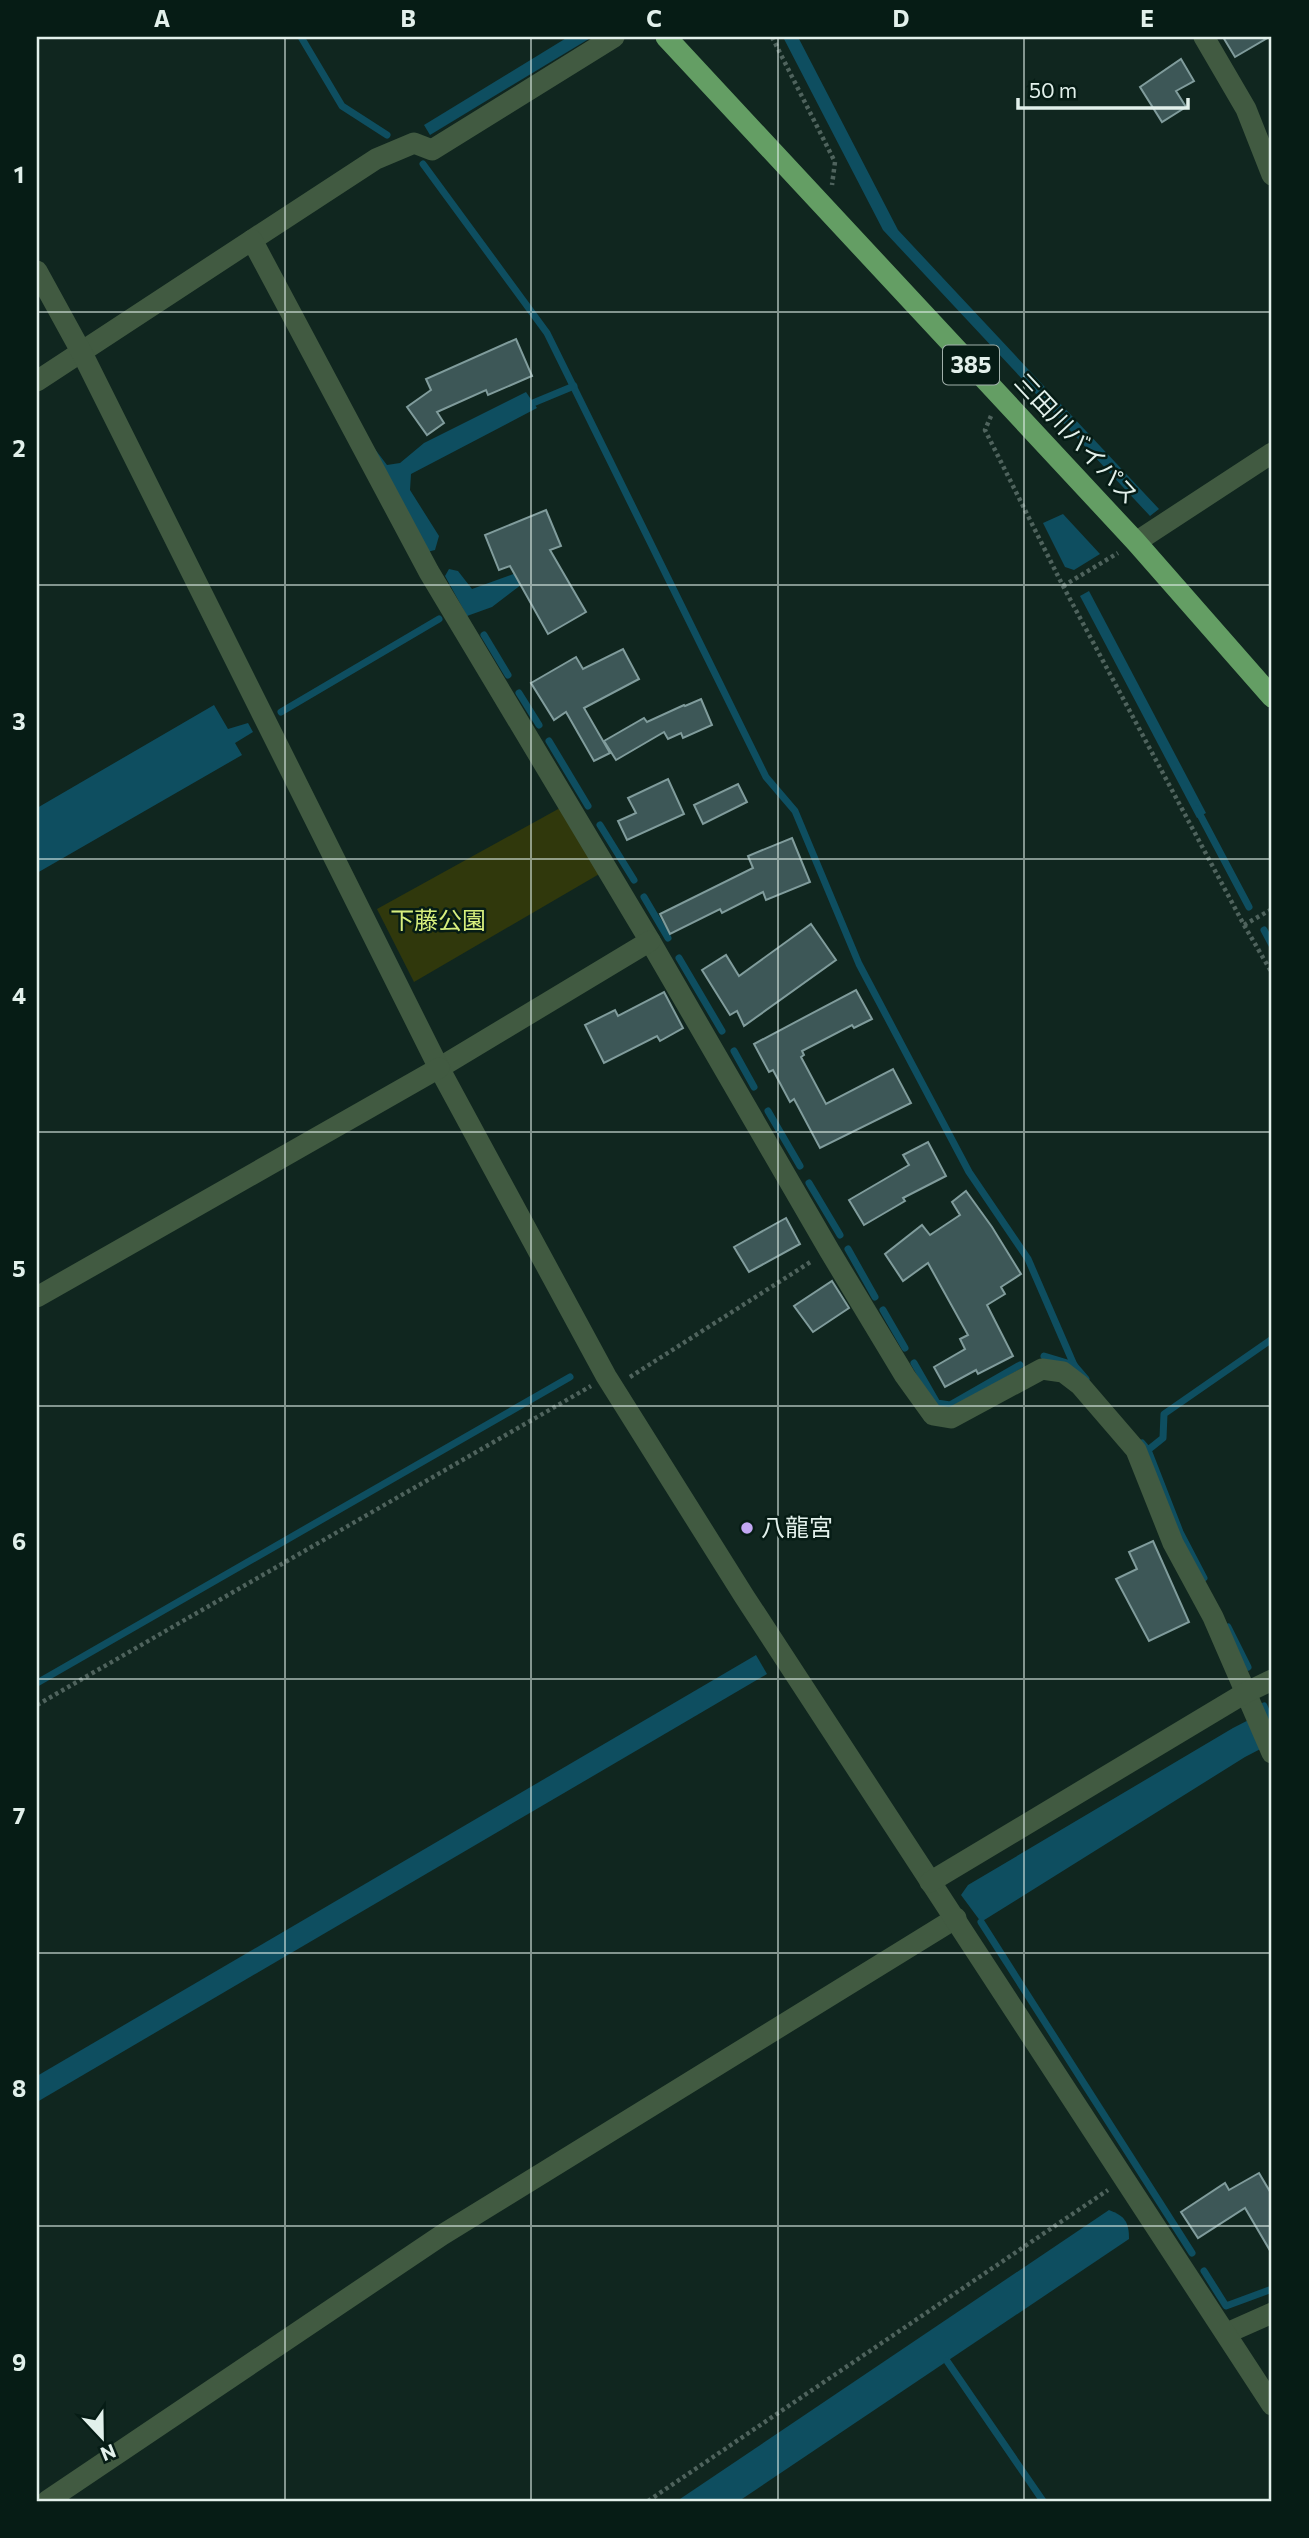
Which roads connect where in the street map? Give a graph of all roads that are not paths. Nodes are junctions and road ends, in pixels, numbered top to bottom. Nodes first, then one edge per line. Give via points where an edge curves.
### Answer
1 (614, 37) edge
2 (666, 37) edge
3 (1204, 37) edge
4 (1272, 175) edge
5 (252, 240) junction
6 (37, 271) edge
7 (82, 353) junction
8 (37, 381) edge
9 (1272, 453) edge
10 (1136, 542) junction
11 (1272, 697) edge
12 (650, 941) junction
13 (439, 1068) junction
14 (37, 1297) edge
15 (1272, 1680) edge
16 (1249, 1701) junction
17 (1272, 1752) edge
18 (930, 1882) junction
19 (956, 1918) junction
20 (1272, 2313) edge
21 (1227, 2333) junction
22 (1272, 2405) edge
23 (47, 2501) edge

1 - 5 street via 432,150 414,143 376,159
2 - 10 highway, 三田川バイパス / 385
3 - 4 street via 1246,109
5 - 7 street
5 - 12 street via 429,572
6 - 7 street
7 - 8 street
7 - 13 street
9 - 10 street
10 - 11 highway, 三田川バイパス / 385
12 - 13 street
12 - 16 street via 829,1250 933,1415 951,1418 1042,1369 1063,1372 1080,1385 1136,1450 1173,1543 1213,1617
13 - 14 street
13 - 18 street via 606,1376
15 - 16 street
16 - 17 street
16 - 18 street
18 - 19 street
19 - 21 street
19 - 23 street via 442,2235
20 - 21 street
21 - 22 street

